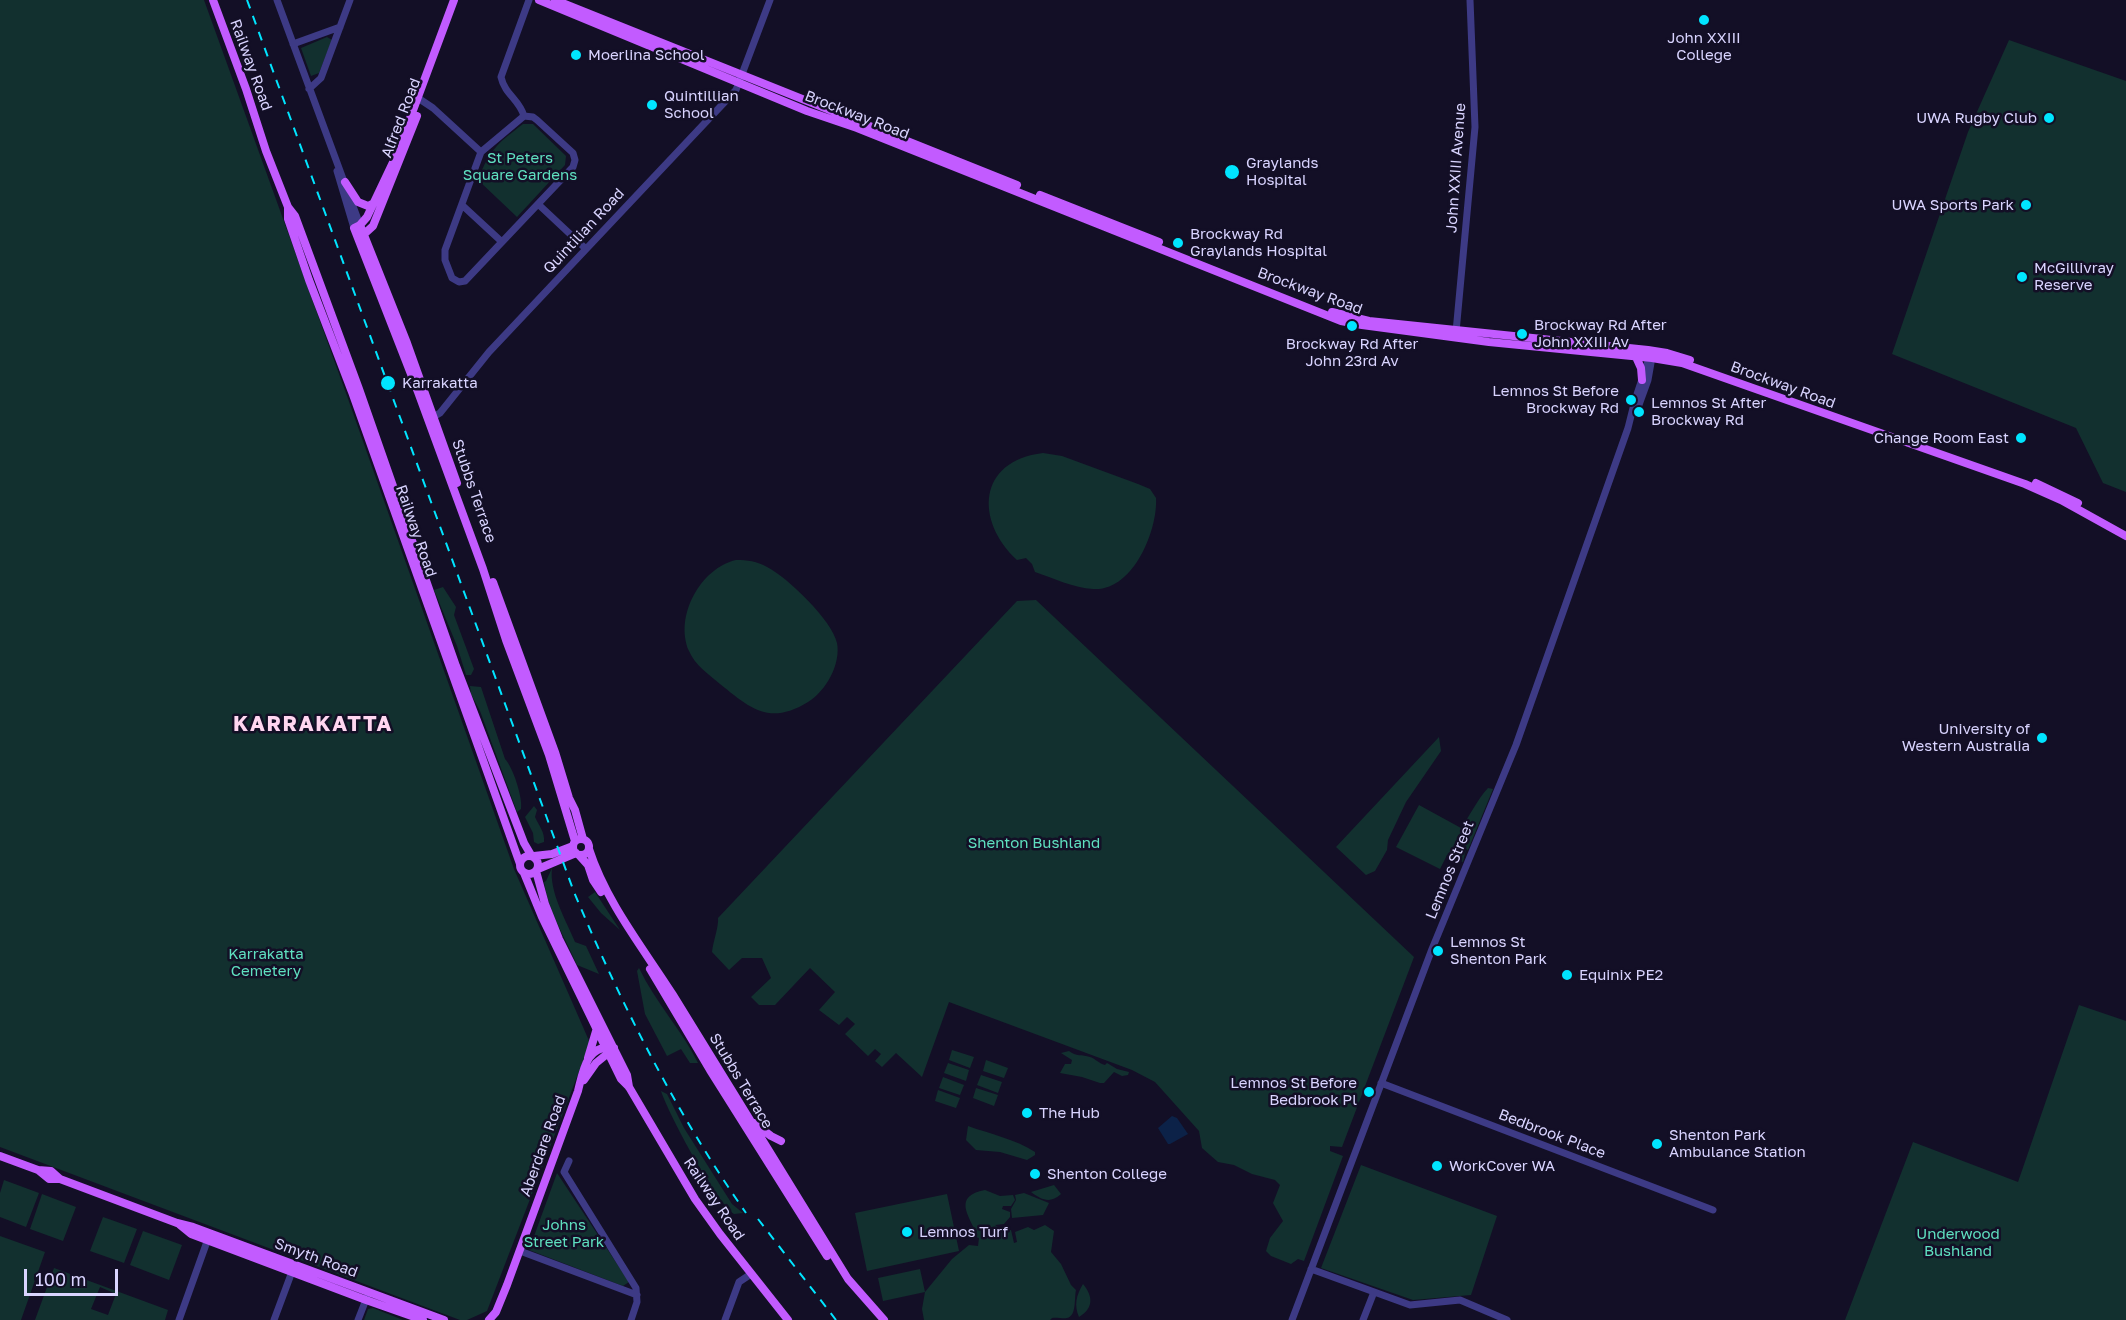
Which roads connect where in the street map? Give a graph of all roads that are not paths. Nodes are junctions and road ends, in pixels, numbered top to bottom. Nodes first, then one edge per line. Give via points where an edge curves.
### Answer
1 (213, 0) edge
2 (277, 0) edge
3 (350, 0) edge
4 (454, 0) edge
5 (459, 0) edge
6 (529, 0) edge
7 (539, 0) edge
8 (770, 0) edge
9 (1470, 0) edge
10 (556, 2) edge
11 (340, 27) junction
12 (293, 44) junction
13 (741, 78) junction
14 (309, 89) junction
15 (420, 100) junction
16 (524, 116) junction
17 (481, 152) junction
18 (333, 154) junction
19 (345, 182) junction
20 (374, 203) junction
21 (538, 204) junction
22 (462, 205) junction
23 (288, 207) junction
24 (357, 227) junction
25 (361, 237) junction
26 (502, 242) junction
27 (586, 249) junction
28 (1456, 334) junction
29 (1650, 354) junction
30 (1636, 357) junction
31 (1642, 380) junction
32 (430, 415) junction
33 (1628, 428) junction
34 (2126, 530) edge
35 (2126, 536) edge
36 (577, 847) junction
37 (533, 856) junction
38 (520, 864) junction
39 (537, 870) junction
40 (524, 873) junction
41 (597, 1028) junction
42 (609, 1049) junction
43 (586, 1064) junction
44 (1381, 1083) junction
45 (578, 1091) junction
46 (743, 1112) junction
47 (781, 1141) dead end
48 (0, 1156) edge
49 (569, 1161) dead end
50 (793, 1196) junction
51 (1713, 1210) dead end
52 (209, 1237) junction
53 (520, 1251) junction
54 (294, 1268) junction
55 (1311, 1269) junction
56 (751, 1274) junction
57 (1374, 1292) junction
58 (637, 1295) junction
59 (368, 1296) junction
60 (495, 1316) edge
61 (179, 1320) edge
62 (274, 1320) edge
63 (358, 1320) edge
64 (423, 1320) edge
65 (444, 1320) edge
66 (489, 1320) edge
67 (631, 1320) edge
68 (725, 1320) edge
69 (788, 1320) edge
70 (877, 1320) edge
71 (884, 1320) edge
72 (1292, 1320) edge
73 (1363, 1320) edge
74 (1507, 1320) edge

1 - 23 main road, Railway Road
2 - 12 street, Stubbs Terrace
3 - 11 street
4 - 15 main road, Alfred Road
5 - 15 main road, Alfred Road
6 - 16 street via 501,77 503,88
7 - 10 main road, Brockway Road
8 - 13 street, Quintilian Road
9 - 28 street, John XXIII Avenue via 1475,127
10 - 13 main road, Brockway Road
11 - 12 street
11 - 14 street via 320,81
12 - 14 street, Stubbs Terrace
13 - 27 street, Quintilian Road via 723,105
13 - 28 main road, Brockway Road via 1333,312
14 - 18 street, Stubbs Terrace
15 - 17 street
15 - 20 main road, Alfred Road
15 - 25 main road, Alfred Road via 373,226
16 - 17 street
16 - 21 street via 537,120 573,153 575,160
17 - 22 street
18 - 19 street, Stubbs Terrace
18 - 24 street, Stubbs Terrace via 340,186
19 - 20 main road via 358,202 368,206
19 - 24 street, Stubbs Terrace
20 - 24 main road, Alfred Road
21 - 26 street
21 - 27 street
22 - 26 street
22 - 26 street via 445,250 452,278 465,281
23 - 37 main road, Railway Road via 295,216 360,389 456,666 524,843
23 - 38 main road, Railway Road via 288,219 302,259
24 - 25 main road, Stubbs Terrace
25 - 32 main road, Stubbs Terrace
27 - 32 street, Quintilian Road via 489,352 444,407
28 - 29 main road, Brockway Road
28 - 30 main road, Brockway Road
29 - 30 main road, Brockway Road
29 - 31 street, Lemnos Street
29 - 33 street, Lemnos Street via 1648,380
29 - 34 main road, Brockway Road via 1685,358 2047,487
29 - 35 main road, Brockway Road via 2025,484
30 - 31 main road
31 - 33 street, Lemnos Street
32 - 36 main road, Stubbs Terrace via 575,810
33 - 44 street, Lemnos Street via 1516,745
36 - 37 main road
36 - 39 main road
36 - 46 main road, Stubbs Terrace via 587,842 608,895
36 - 50 main road, Stubbs Terrace via 593,880
37 - 38 main road via 523,857
37 - 39 main road via 539,863
38 - 40 main road
39 - 40 main road
39 - 42 main road, Railway Road via 559,939
40 - 41 main road, Railway Road
41 - 42 main road, Railway Road
41 - 43 main road, Aberdare Road
42 - 43 main road via 597,1049
42 - 45 main road, Aberdare Road
42 - 56 main road, Railway Road via 695,1199
43 - 45 main road, Aberdare Road
44 - 51 street, Bedbrook Place
44 - 55 street, Lemnos Street
45 - 53 main road, Aberdare Road
46 - 47 main road
46 - 50 main road, Stubbs Terrace
48 - 52 main road, Smyth Road via 51,1171 60,1179
49 - 58 street via 564,1172 624,1266
50 - 70 main road, Stubbs Terrace via 844,1282
50 - 71 main road, Stubbs Terrace via 848,1279
52 - 54 main road, Smyth Road
52 - 61 street
53 - 58 street
53 - 60 main road, Aberdare Road
54 - 59 main road, Smyth Road
54 - 62 street
55 - 57 street
55 - 72 street, Lemnos Street
56 - 68 street via 739,1282
56 - 69 main road, Railway Road
57 - 73 street
57 - 74 street via 1410,1305 1460,1300
58 - 67 street
59 - 63 street
59 - 64 main road, Smyth Road
59 - 65 main road, Smyth Road
60 - 66 main road, Aberdare Road

